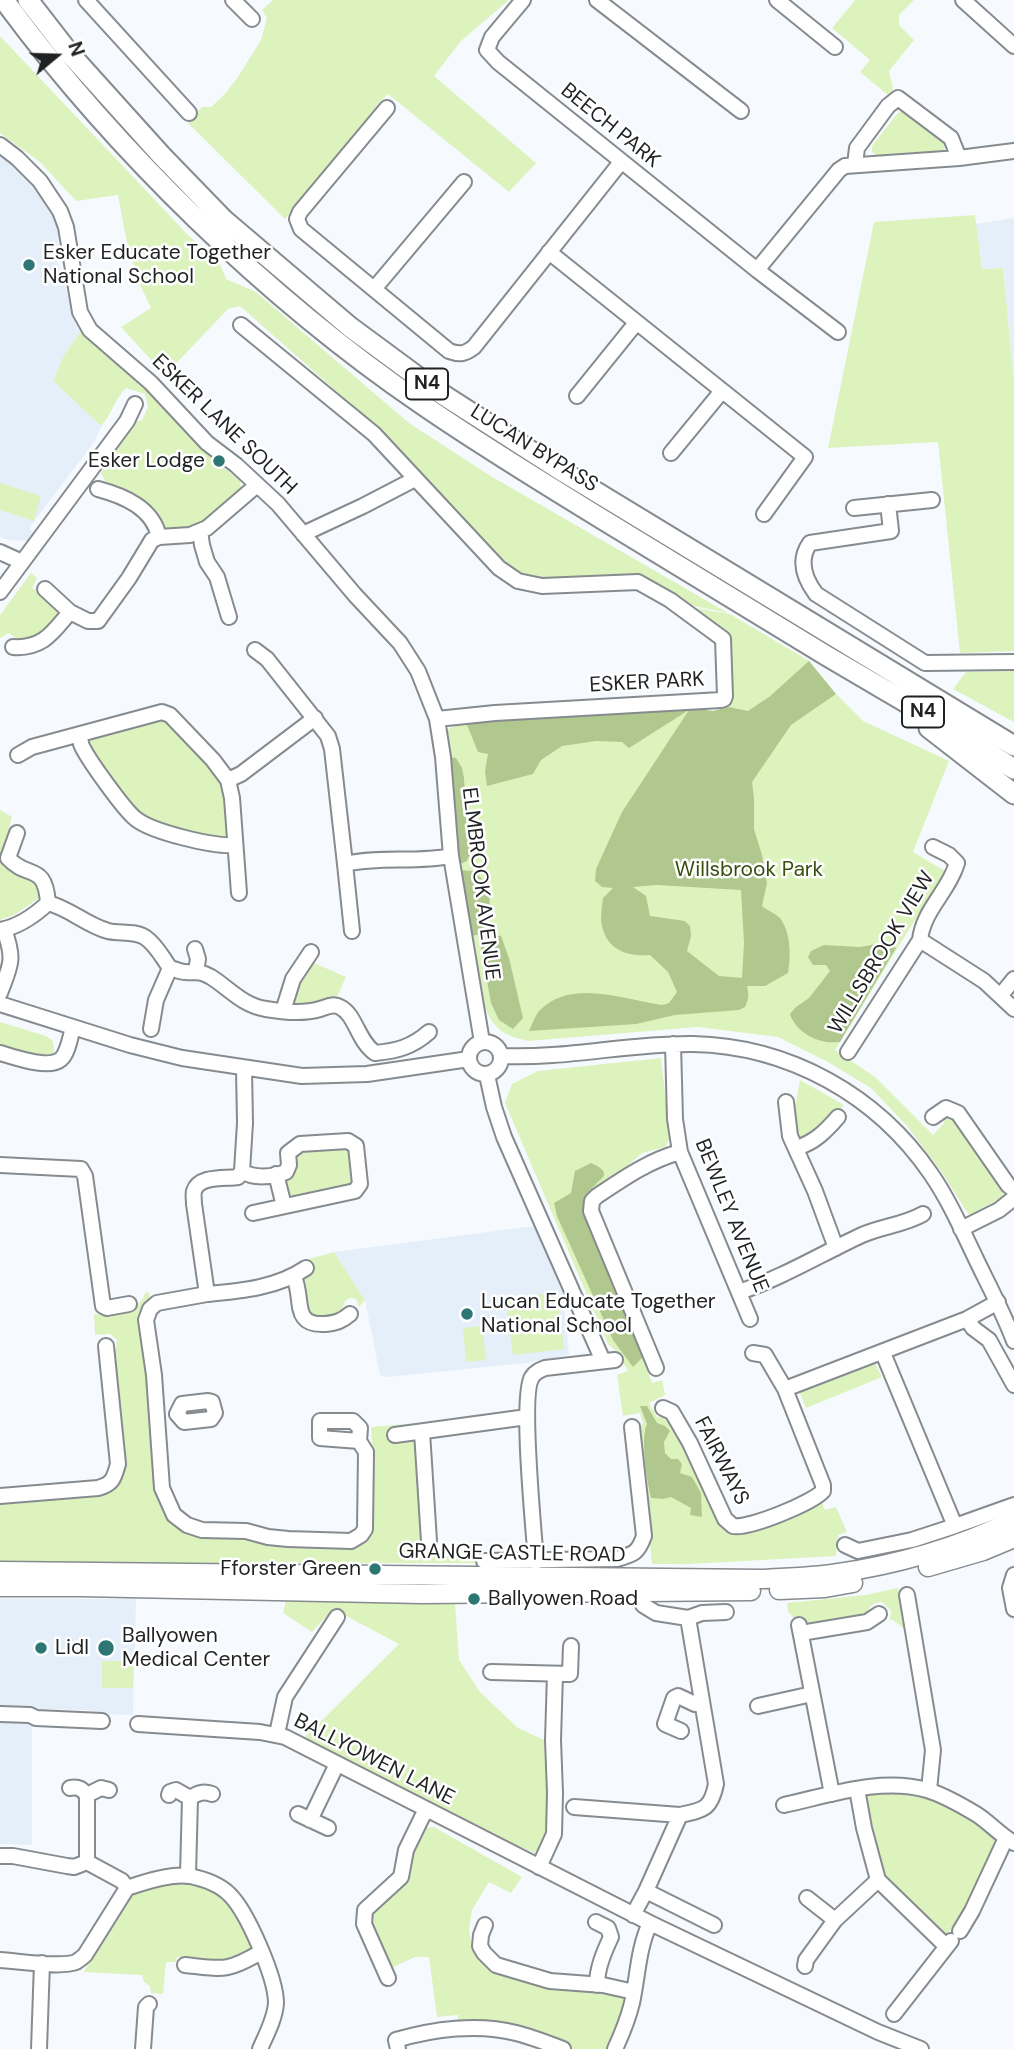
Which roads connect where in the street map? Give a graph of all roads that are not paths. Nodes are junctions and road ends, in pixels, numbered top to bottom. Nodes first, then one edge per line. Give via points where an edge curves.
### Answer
1 (4, 0) edge
2 (27, 0) edge
3 (86, 0) edge
4 (233, 0) edge
5 (523, 0) edge
6 (597, 0) edge
7 (776, 0) edge
8 (963, 0) edge
9 (252, 19) dead end
10 (1014, 46) edge
11 (835, 47) dead end
12 (387, 108) dead end
13 (741, 111) dead end
14 (189, 113) dead end
15 (0, 145) edge
16 (1014, 151) edge
17 (959, 158) junction
18 (621, 162) junction
19 (855, 164) junction
20 (464, 182) dead end
21 (549, 252) junction
22 (757, 270) junction
23 (374, 289) junction
24 (636, 323) junction
25 (241, 326) dead end
26 (838, 332) dead end
27 (722, 391) junction
28 (577, 396) dead end
29 (135, 404) dead end
30 (671, 453) dead end
31 (415, 479) junction
32 (257, 485) junction
33 (98, 489) dead end
34 (932, 500) dead end
35 (888, 504) junction
36 (854, 508) dead end
37 (764, 514) dead end
38 (200, 531) junction
39 (303, 534) junction
40 (159, 537) junction
41 (0, 552) edge
42 (22, 562) junction
43 (45, 589) dead end
44 (0, 592) edge
45 (71, 612) junction
46 (229, 617) dead end
47 (13, 647) dead end
48 (255, 650) dead end
49 (829, 658) junction
50 (1014, 662) edge
51 (900, 676) junction
52 (315, 718) junction
53 (438, 725) junction
54 (80, 734) junction
55 (1014, 735) edge
56 (1014, 746) edge
57 (18, 755) dead end
58 (1014, 769) edge
59 (228, 780) junction
60 (1014, 794) edge
61 (17, 833) dead end
62 (234, 845) junction
63 (933, 847) dead end
64 (451, 856) junction
65 (345, 864) junction
66 (240, 893) dead end
67 (48, 903) junction
68 (2, 930) edge
69 (352, 931) dead end
70 (920, 940) junction
71 (195, 948) dead end
72 (311, 952) dead end
73 (170, 968) junction
74 (197, 971) junction
75 (1014, 979) edge
76 (0, 993) edge
77 (1001, 995) junction
78 (0, 1004) edge
79 (1014, 1009) edge
80 (283, 1011) junction
81 (73, 1028) junction
82 (151, 1029) dead end
83 (429, 1032) dead end
84 (482, 1042) junction
85 (673, 1044) junction
86 (848, 1052) dead end
87 (0, 1053) edge
88 (502, 1056) junction
89 (469, 1059) junction
90 (244, 1069) junction
91 (487, 1075) junction
92 (786, 1102) dead end
93 (838, 1117) dead end
94 (933, 1117) dead end
95 (796, 1149) junction
96 (680, 1152) junction
97 (0, 1165) edge
98 (242, 1171) junction
99 (276, 1174) junction
100 (1014, 1191) edge
101 (1014, 1198) edge
102 (284, 1206) junction
103 (253, 1213) dead end
104 (923, 1214) dead end
105 (961, 1229) junction
106 (836, 1248) junction
107 (738, 1292) junction
108 (207, 1294) junction
109 (998, 1302) junction
110 (129, 1304) dead end
111 (350, 1314) dead end
112 (750, 1319) dead end
113 (967, 1319) junction
114 (1014, 1341) edge
115 (106, 1346) dead end
116 (753, 1353) dead end
117 (883, 1353) junction
118 (656, 1368) dead end
119 (1014, 1385) edge
120 (786, 1389) junction
121 (663, 1408) dead end
122 (177, 1414) dead end
123 (158, 1416) junction
124 (527, 1417) junction
125 (632, 1427) dead end
126 (422, 1432) junction
127 (395, 1435) dead end
128 (359, 1441) dead end
129 (0, 1496) edge
130 (1014, 1505) edge
131 (1014, 1520) edge
132 (955, 1526) junction
133 (1014, 1538) edge
134 (429, 1541) dead end
135 (845, 1545) dead end
136 (484, 1561) dead end
137 (536, 1562) junction
138 (0, 1571) edge
139 (1014, 1575) edge
140 (0, 1587) edge
141 (907, 1595) dead end
142 (643, 1605) dead end
143 (1014, 1609) edge
144 (726, 1612) dead end
145 (879, 1614) dead end
146 (337, 1617) dead end
147 (688, 1618) junction
148 (571, 1646) dead end
149 (491, 1672) dead end
150 (555, 1674) junction
151 (812, 1694) junction
152 (702, 1702) junction
153 (760, 1705) dead end
154 (0, 1714) edge
155 (102, 1721) dead end
156 (138, 1724) dead end
157 (681, 1731) dead end
158 (277, 1734) junction
159 (337, 1763) junction
160 (70, 1788) dead end
161 (857, 1789) junction
162 (109, 1790) dead end
163 (929, 1790) junction
164 (212, 1794) dead end
165 (832, 1794) junction
166 (87, 1795) junction
167 (169, 1795) dead end
168 (190, 1798) junction
169 (784, 1805) dead end
170 (574, 1807) dead end
171 (426, 1809) junction
172 (680, 1815) junction
173 (328, 1828) dead end
174 (1010, 1841) edge
175 (0, 1856) edge
176 (87, 1863) junction
177 (539, 1867) junction
178 (188, 1875) junction
179 (878, 1880) junction
180 (127, 1888) junction
181 (646, 1891) junction
182 (807, 1898) dead end
183 (633, 1915) junction
184 (835, 1920) junction
185 (596, 1922) dead end
186 (650, 1923) junction
187 (485, 1925) dead end
188 (714, 1925) dead end
189 (952, 1939) junction
190 (261, 1952) junction
191 (0, 1960) edge
192 (42, 1963) junction
193 (185, 1965) dead end
194 (805, 1966) dead end
195 (388, 1978) dead end
196 (597, 1985) junction
197 (634, 1992) junction
198 (149, 2004) dead end
199 (894, 2014) dead end
200 (39, 2049) edge
201 (143, 2049) edge
202 (260, 2049) edge
203 (398, 2049) edge
204 (562, 2049) edge
205 (615, 2049) edge
206 (921, 2049) edge

1 - 49 highway, LUCAN BYPASS / N4 via 88,104 211,233 346,348 433,412
2 - 51 highway, LUCAN BYPASS / N4 via 103,92 224,220 350,327 434,389 565,473
3 - 14 street
4 - 9 street
5 - 18 street, BEECH PARK via 492,37 487,50
6 - 13 street
7 - 11 street
8 - 10 street
12 - 23 street via 297,219 300,229
15 - 32 street, ESKER LANE SOUTH via 40,181 60,211 78,304 90,330
16 - 17 street
17 - 19 street
17 - 19 street via 951,138 898,98 857,148
18 - 21 street
18 - 22 street, BEECH PARK
19 - 22 street via 839,170
20 - 23 street
21 - 23 street via 474,347 459,354 449,351
21 - 24 street
22 - 26 street, BEECH PARK
24 - 27 street
24 - 28 street
25 - 31 street, ESKER PARK via 374,434
27 - 30 street
27 - 37 street via 805,457
29 - 42 street
31 - 39 street
31 - 53 street, ESKER PARK via 499,568 518,581 542,586 638,582 723,639 726,696 721,700 508,712
32 - 38 street
32 - 39 street, ESKER LANE SOUTH
33 - 40 street via 148,512
34 - 35 street
35 - 36 street
35 - 50 street via 891,531 810,542 803,563 816,594 925,663
38 - 40 street
38 - 46 street
39 - 53 street, ESKER LANE SOUTH via 400,643 418,671
40 - 45 street via 152,540 98,621
41 - 42 street
42 - 44 street
43 - 45 street
45 - 47 street via 44,641
48 - 52 street
49 - 58 highway, LUCAN BYPASS / N4
49 - 60 highway
51 - 55 highway
51 - 56 highway, LUCAN BYPASS / N4
52 - 59 street
52 - 65 street via 332,749
53 - 64 street, ELMBROOK AVENUE
54 - 57 street
54 - 59 street via 162,712 170,715
54 - 62 street via 91,760 135,818 181,836
59 - 62 street
61 - 67 street via 8,858 42,878
62 - 66 street
63 - 70 street, WILLSBROOK VIEW via 957,863 921,927
64 - 65 street
64 - 84 street, ELMBROOK AVENUE
65 - 69 street
67 - 68 street
67 - 73 street via 93,926 143,936
68 - 76 street via 12,953
70 - 77 street
70 - 86 street, WILLSBROOK VIEW
71 - 74 street
72 - 80 street via 293,979
73 - 74 street
73 - 82 street via 156,1000
74 - 80 street via 247,1004
75 - 77 street
77 - 79 street
78 - 81 street
80 - 83 street via 341,1007 375,1054 411,1046
81 - 87 street via 60,1060 49,1064
81 - 90 street via 182,1058
84 - 88 street via 493,1043
84 - 89 street via 474,1046
85 - 88 street
85 - 96 street, BEWLEY AVENUE
85 - 105 street via 732,1047 768,1055 842,1088 887,1122 912,1149
88 - 91 street via 496,1071
89 - 90 street via 367,1074 302,1076
89 - 91 street via 476,1072
90 - 98 street
91 - 124 street via 503,1137 609,1361 537,1372 528,1389
92 - 95 street
93 - 95 street via 818,1138
94 - 100 street via 946,1108 958,1113
95 - 106 street
96 - 107 street, BEWLEY AVENUE
96 - 118 street via 636,1170 592,1201 591,1211
97 - 110 street via 81,1169 103,1306
98 - 99 street via 250,1176
98 - 108 street via 238,1177 206,1180 194,1190
99 - 102 street
99 - 102 street via 286,1172 288,1153 300,1144 348,1141 356,1146 360,1184 355,1191
101 - 105 street
102 - 103 street
104 - 106 street
105 - 109 street
106 - 107 street
107 - 112 street, BEWLEY AVENUE
108 - 111 street via 244,1291 300,1273 298,1286 306,1321 312,1325 343,1321
108 - 123 street via 157,1303 150,1309 146,1320
109 - 113 street
109 - 114 street
113 - 117 street
113 - 119 street via 989,1340
115 - 129 street via 118,1464 115,1476 98,1488
116 - 120 street via 765,1354
117 - 120 street
117 - 132 street
120 - 121 street, FAIRWAYS via 823,1485 822,1494 747,1526 733,1526 725,1519 690,1443 672,1412
122 - 123 street
123 - 128 street via 162,1488 174,1515 202,1530 351,1541 365,1529 366,1452
124 - 126 street
124 - 137 street
125 - 137 street via 644,1536 639,1550 617,1559
126 - 127 street
126 - 134 street
130 - 132 street
131 - 138 main road, GRANGE CASTLE ROAD via 979,1537 903,1561 829,1575 762,1579
132 - 135 street via 858,1551
133 - 140 main road, GRANGE CASTLE ROAD via 900,1574 825,1587 765,1591 422,1594
136 - 137 street
139 - 143 street via 1010,1588
141 - 163 street via 933,1748
142 - 147 street via 656,1613
144 - 147 street
145 - 151 street via 867,1622 800,1629
146 - 158 street via 285,1697
147 - 152 street
148 - 150 street via 570,1674
149 - 150 street
150 - 177 street via 554,1834
151 - 153 street
151 - 165 street
152 - 157 street via 674,1698 665,1724
152 - 172 street via 716,1784 708,1806
154 - 155 street
156 - 158 street, BALLYOWEN LANE
158 - 159 street, BALLYOWEN LANE
159 - 171 street, BALLYOWEN LANE
159 - 173 street via 304,1817
160 - 166 street
161 - 163 street via 891,1785
161 - 165 street
161 - 179 street
162 - 166 street via 101,1788
163 - 174 street via 978,1815
164 - 168 street via 205,1791
165 - 169 street
166 - 176 street
167 - 168 street via 177,1790
168 - 178 street
170 - 172 street
171 - 177 street, BALLYOWEN LANE
171 - 195 street via 406,1850 401,1877 365,1910 364,1924
172 - 181 street
174 - 189 street
175 - 176 street via 74,1867
176 - 180 street
177 - 183 street, BALLYOWEN LANE
178 - 180 street
178 - 190 street via 217,1884 230,1895
179 - 184 street
179 - 189 street
180 - 192 street via 85,1955 66,1964
181 - 183 street
181 - 188 street
182 - 184 street
183 - 186 street, BALLYOWEN LANE
184 - 194 street
185 - 196 street via 608,1928 611,1937
186 - 197 street via 638,1958
186 - 206 street, BALLYOWEN LANE
187 - 196 street via 480,1946 496,1965 551,1981
189 - 199 street
190 - 193 street via 224,1969
190 - 202 street via 276,2004
191 - 192 street
192 - 200 street
196 - 197 street
197 - 205 street
198 - 201 street
203 - 204 street via 396,2040 414,2034 487,2028

